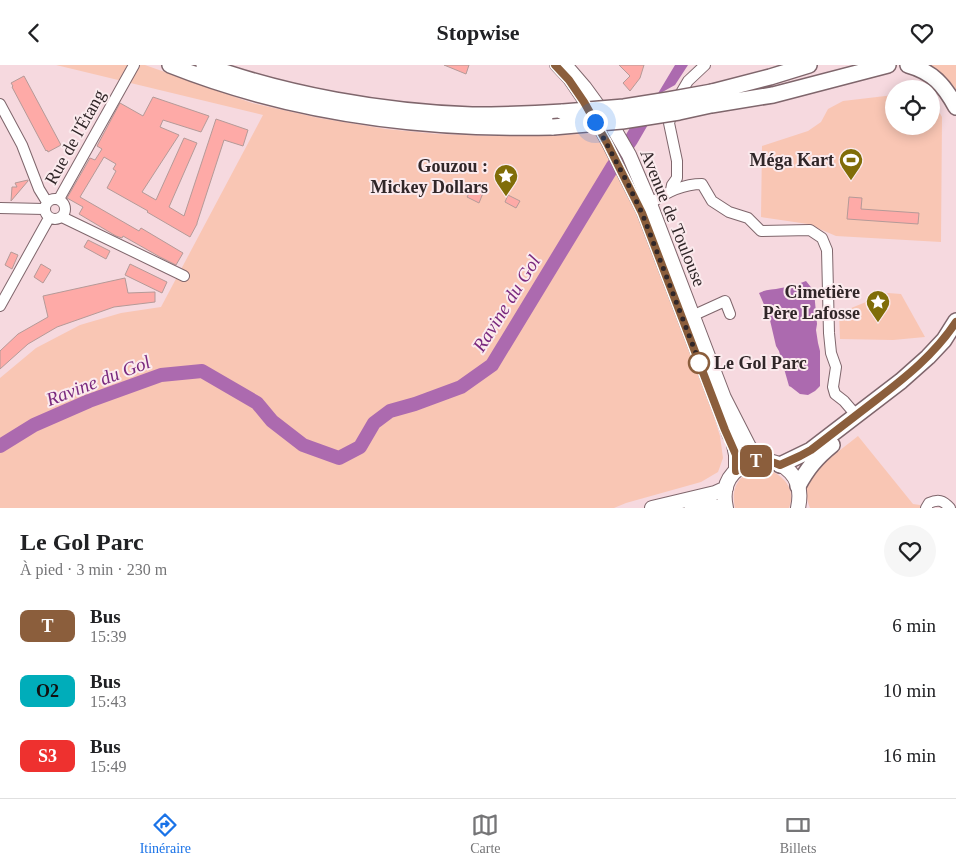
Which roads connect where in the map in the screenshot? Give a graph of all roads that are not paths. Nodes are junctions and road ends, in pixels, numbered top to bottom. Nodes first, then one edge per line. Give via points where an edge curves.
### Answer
1 (134, 65) edge
2 (170, 65) edge
3 (204, 65) edge
4 (555, 65) edge
5 (566, 65) edge
6 (705, 65) edge
7 (809, 65) edge
8 (850, 65) edge
9 (888, 65) edge
10 (908, 65) edge
11 (712, 98) junction
12 (0, 104) edge
13 (956, 107) edge
14 (628, 170) junction
15 (671, 190) junction
16 (59, 199) junction
17 (650, 204) junction
18 (0, 208) edge
19 (47, 209) junction
20 (62, 217) junction
21 (184, 275) dead end
22 (0, 306) edge
23 (730, 314) dead end
24 (692, 316) junction
25 (956, 321) edge
26 (956, 335) edge
27 (724, 398) junction
28 (856, 415) junction
29 (736, 455) junction
30 (763, 460) junction
31 (780, 465) junction
32 (736, 471) junction
33 (798, 486) junction
34 (726, 488) junction
35 (682, 502) junction
36 (652, 508) edge
37 (724, 508) edge
38 (798, 508) edge
39 (926, 508) edge
40 (950, 508) edge

1 - 16 street, Rue de l'Étang
2 - 11 highway, bridge via 263,95 331,111 419,123 553,127 679,112
3 - 11 highway, bridge via 261,83 330,99 471,115 522,115
4 - 14 street via 569,80 607,143
5 - 14 main road, Avenue de Toulouse via 611,124
6 - 15 street via 688,81 675,103 669,123 677,161 677,178
7 - 11 highway
8 - 11 highway via 806,79
9 - 11 highway via 773,95
10 - 13 highway via 920,68 935,78
12 - 19 street via 22,145
14 - 17 main road, Avenue de Toulouse
14 - 29 street
15 - 17 street
15 - 28 street via 702,184 712,201 729,212 748,218 761,231 810,230 822,238 827,249 829,333 836,367 833,387
16 - 19 street via 55,198
16 - 20 street via 66,209
17 - 24 main road, Avenue de Toulouse
18 - 19 street
19 - 20 street via 54,219
19 - 22 street
20 - 21 street
23 - 24 street via 725,301
24 - 27 main road, Avenue de Toulouse
25 - 28 highway via 928,357
26 - 33 highway via 922,373 822,453
27 - 29 main road, Avenue de Toulouse
27 - 30 main road, Avenue de Toulouse via 749,447
28 - 31 highway via 811,450
29 - 32 main road, Avenue de Toulouse
30 - 31 main road
30 - 32 main road via 753,461
31 - 33 main road
32 - 34 main road
33 - 38 main road
34 - 35 main road
34 - 37 main road
35 - 36 main road
35 - 37 main road
39 - 40 street via 929,503 939,500

